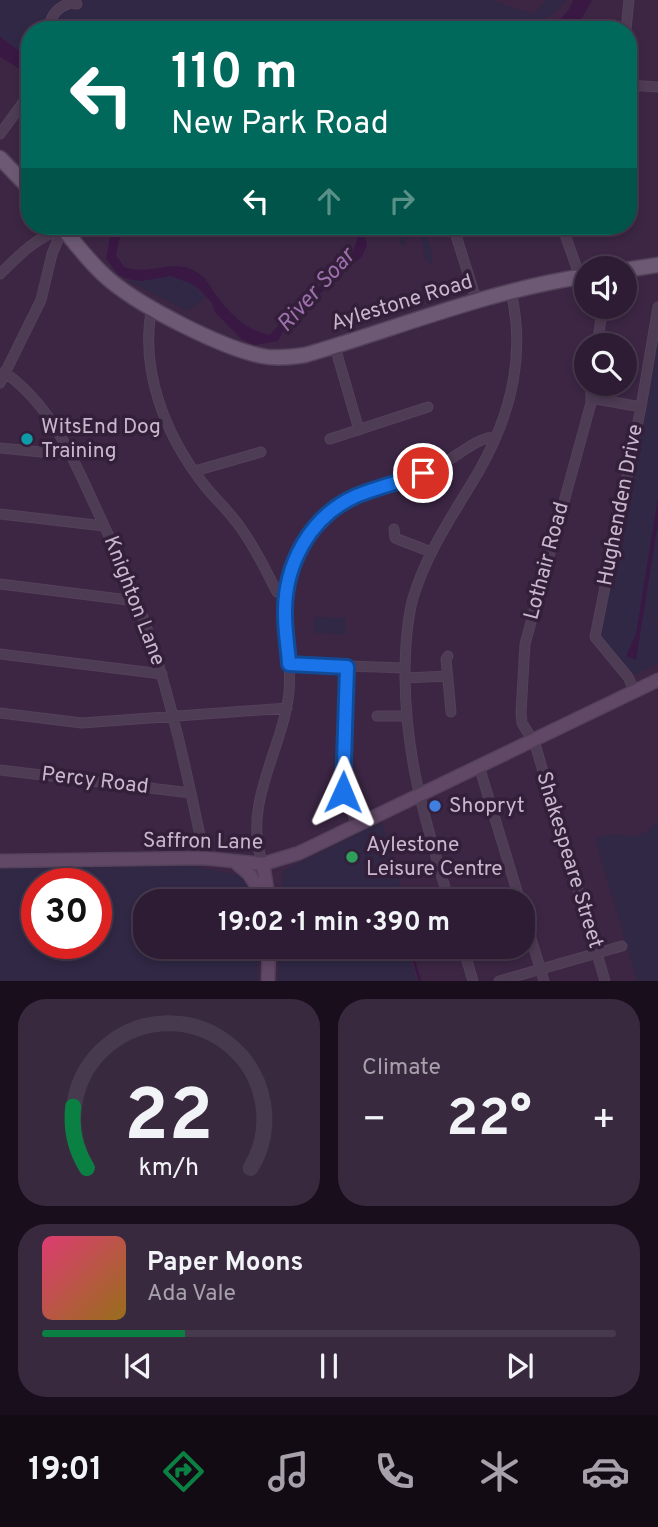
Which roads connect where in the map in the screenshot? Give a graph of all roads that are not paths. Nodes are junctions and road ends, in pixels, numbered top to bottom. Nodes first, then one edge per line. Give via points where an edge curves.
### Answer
1 (629, 0) edge
2 (77, 4) dead end
3 (50, 21) edge
4 (627, 21) edge
5 (637, 86) edge
6 (658, 87) edge
7 (21, 105) edge
8 (0, 134) edge
9 (0, 158) edge
10 (21, 180) edge
11 (46, 235) edge
12 (59, 235) edge
13 (69, 235) edge
14 (456, 235) edge
15 (566, 235) edge
16 (575, 256) edge
17 (658, 265) edge
18 (637, 268) edge
19 (0, 274) edge
20 (574, 278) edge
21 (512, 292) junction
22 (477, 302) junction
23 (152, 307) junction
24 (658, 307) edge
25 (335, 346) junction
26 (4, 372) junction
27 (0, 383) edge
28 (591, 398) joint
29 (641, 407) junction
30 (428, 408) dead end
31 (359, 430) junction
32 (495, 437) junction
33 (330, 439) dead end
34 (0, 448) edge
35 (261, 452) dead end
36 (72, 455) junction
37 (195, 471) junction
38 (0, 514) edge
39 (104, 526) junction
40 (394, 529) dead end
41 (431, 552) junction
42 (0, 584) edge
43 (287, 595) junction
44 (136, 601) junction
45 (0, 654) edge
46 (449, 656) dead end
47 (289, 664) junction
48 (347, 667) junction
49 (405, 673) junction
50 (162, 674) junction
51 (448, 676) junction
52 (658, 680) edge
53 (634, 690) junction
54 (287, 708) junction
55 (451, 712) dead end
56 (0, 713) edge
57 (173, 716) junction
58 (377, 716) dead end
59 (406, 716) junction
60 (531, 739) junction
61 (479, 766) junction
62 (0, 770) edge
63 (191, 793) junction
64 (418, 796) junction
65 (357, 825) junction
66 (203, 858) junction
67 (0, 861) edge
68 (233, 861) junction
69 (263, 864) junction
70 (259, 889) edge
71 (266, 889) edge
72 (445, 889) edge
73 (516, 889) edge
74 (622, 946) dead end
75 (535, 952) edge
76 (597, 953) junction
77 (269, 959) edge
78 (467, 959) edge
79 (540, 969) junction
80 (268, 981) edge
81 (473, 981) edge
82 (499, 981) edge
83 (544, 981) edge
84 (605, 981) edge

1 - 4 street
2 - 3 street via 64,5
5 - 6 street
7 - 8 street
9 - 10 main road
11 - 19 street
12 - 26 street via 41,300
13 - 23 main road, Aylestone Road via 110,281
14 - 22 street
15 - 16 street
17 - 18 main road
20 - 21 main road, Aylestone Road
21 - 22 main road, Aylestone Road
21 - 32 street via 517,363
22 - 25 main road, Aylestone Road
23 - 25 main road, Aylestone Road via 242,351 264,356 288,358
23 - 37 street via 148,343 153,382 170,428
24 - 29 street, Hughenden Drive
25 - 31 street
26 - 27 street
26 - 36 street, Knighton Lane via 49,416
28 - 29 street
28 - 60 street, Lothair Road via 525,644 521,718
29 - 53 street, Hughenden Drive via 595,637
30 - 31 street
31 - 33 street
32 - 41 street
32 - 43 street via 482,439 445,463 357,496 335,509 305,539
34 - 36 street
35 - 37 street
36 - 39 street, Knighton Lane
37 - 43 street via 244,533 278,592
38 - 39 street
39 - 44 street, Knighton Lane
40 - 41 street via 395,538
41 - 49 street via 412,601
42 - 44 street
43 - 47 street
44 - 50 street, Knighton Lane
45 - 50 street
46 - 51 street
47 - 48 street
47 - 54 street
48 - 49 street
48 - 65 street via 343,788
49 - 51 street
49 - 59 street
50 - 57 street, Knighton Lane
51 - 55 street
52 - 53 main road, Saffron Lane
53 - 60 main road, Saffron Lane
54 - 57 street
54 - 69 street via 256,817
56 - 57 street via 82,723
57 - 63 street, Knighton Lane
58 - 59 street
59 - 64 street
60 - 61 main road, Saffron Lane
60 - 76 street, Shakespeare Street
61 - 64 main road, Saffron Lane
61 - 73 street
62 - 63 street, Percy Road
63 - 66 street, Knighton Lane
64 - 65 main road, Saffron Lane
64 - 72 street
65 - 69 main road, Saffron Lane via 299,853
66 - 67 main road, Saffron Lane
66 - 68 main road, Saffron Lane
68 - 69 main road, Saffron Lane
68 - 70 main road
69 - 71 main road
74 - 76 street
75 - 79 street
76 - 79 street
76 - 84 street, Shakespeare Street
77 - 80 main road
78 - 81 street
79 - 82 street
79 - 83 street

